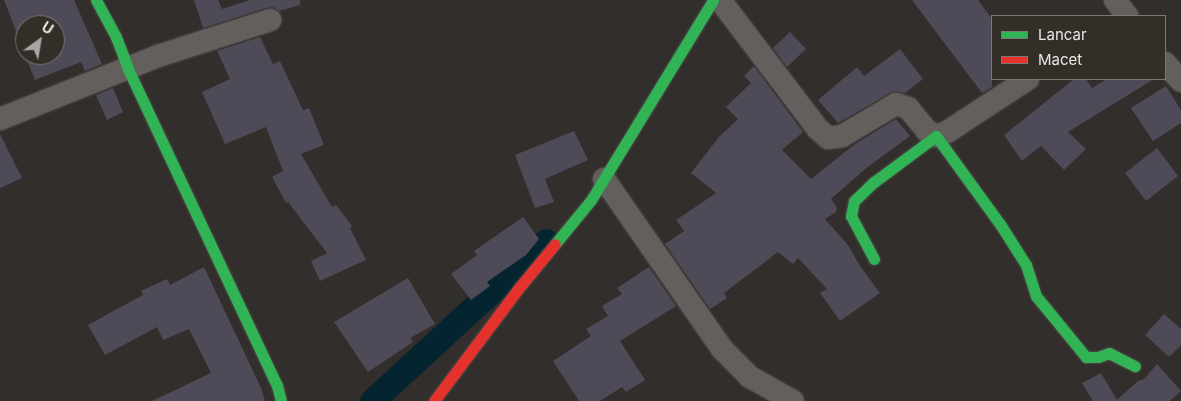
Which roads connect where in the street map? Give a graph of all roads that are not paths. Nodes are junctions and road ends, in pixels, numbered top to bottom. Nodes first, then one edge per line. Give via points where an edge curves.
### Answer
1 (96, 0) edge
2 (713, 0) edge
3 (720, 0) edge
4 (270, 20) dead end
5 (142, 63) junction
6 (1166, 64) edge
7 (1026, 80) edge
8 (1181, 81) edge
9 (0, 119) edge
10 (936, 136) junction
11 (604, 180) junction
12 (874, 258) dead end
13 (1135, 366) dead end
14 (281, 401) edge
15 (434, 401) edge
16 (793, 401) edge

1 - 5 street via 116,37
2 - 11 street
3 - 10 street via 816,128 828,138 842,136 896,104 908,108 927,131
4 - 5 street
5 - 9 street
5 - 14 street
6 - 8 street
7 - 10 street
10 - 12 street via 854,201 850,216
10 - 13 street via 1026,265 1036,296 1086,357 1109,353
11 - 15 street via 575,222 518,289
11 - 16 street via 722,349 750,377

